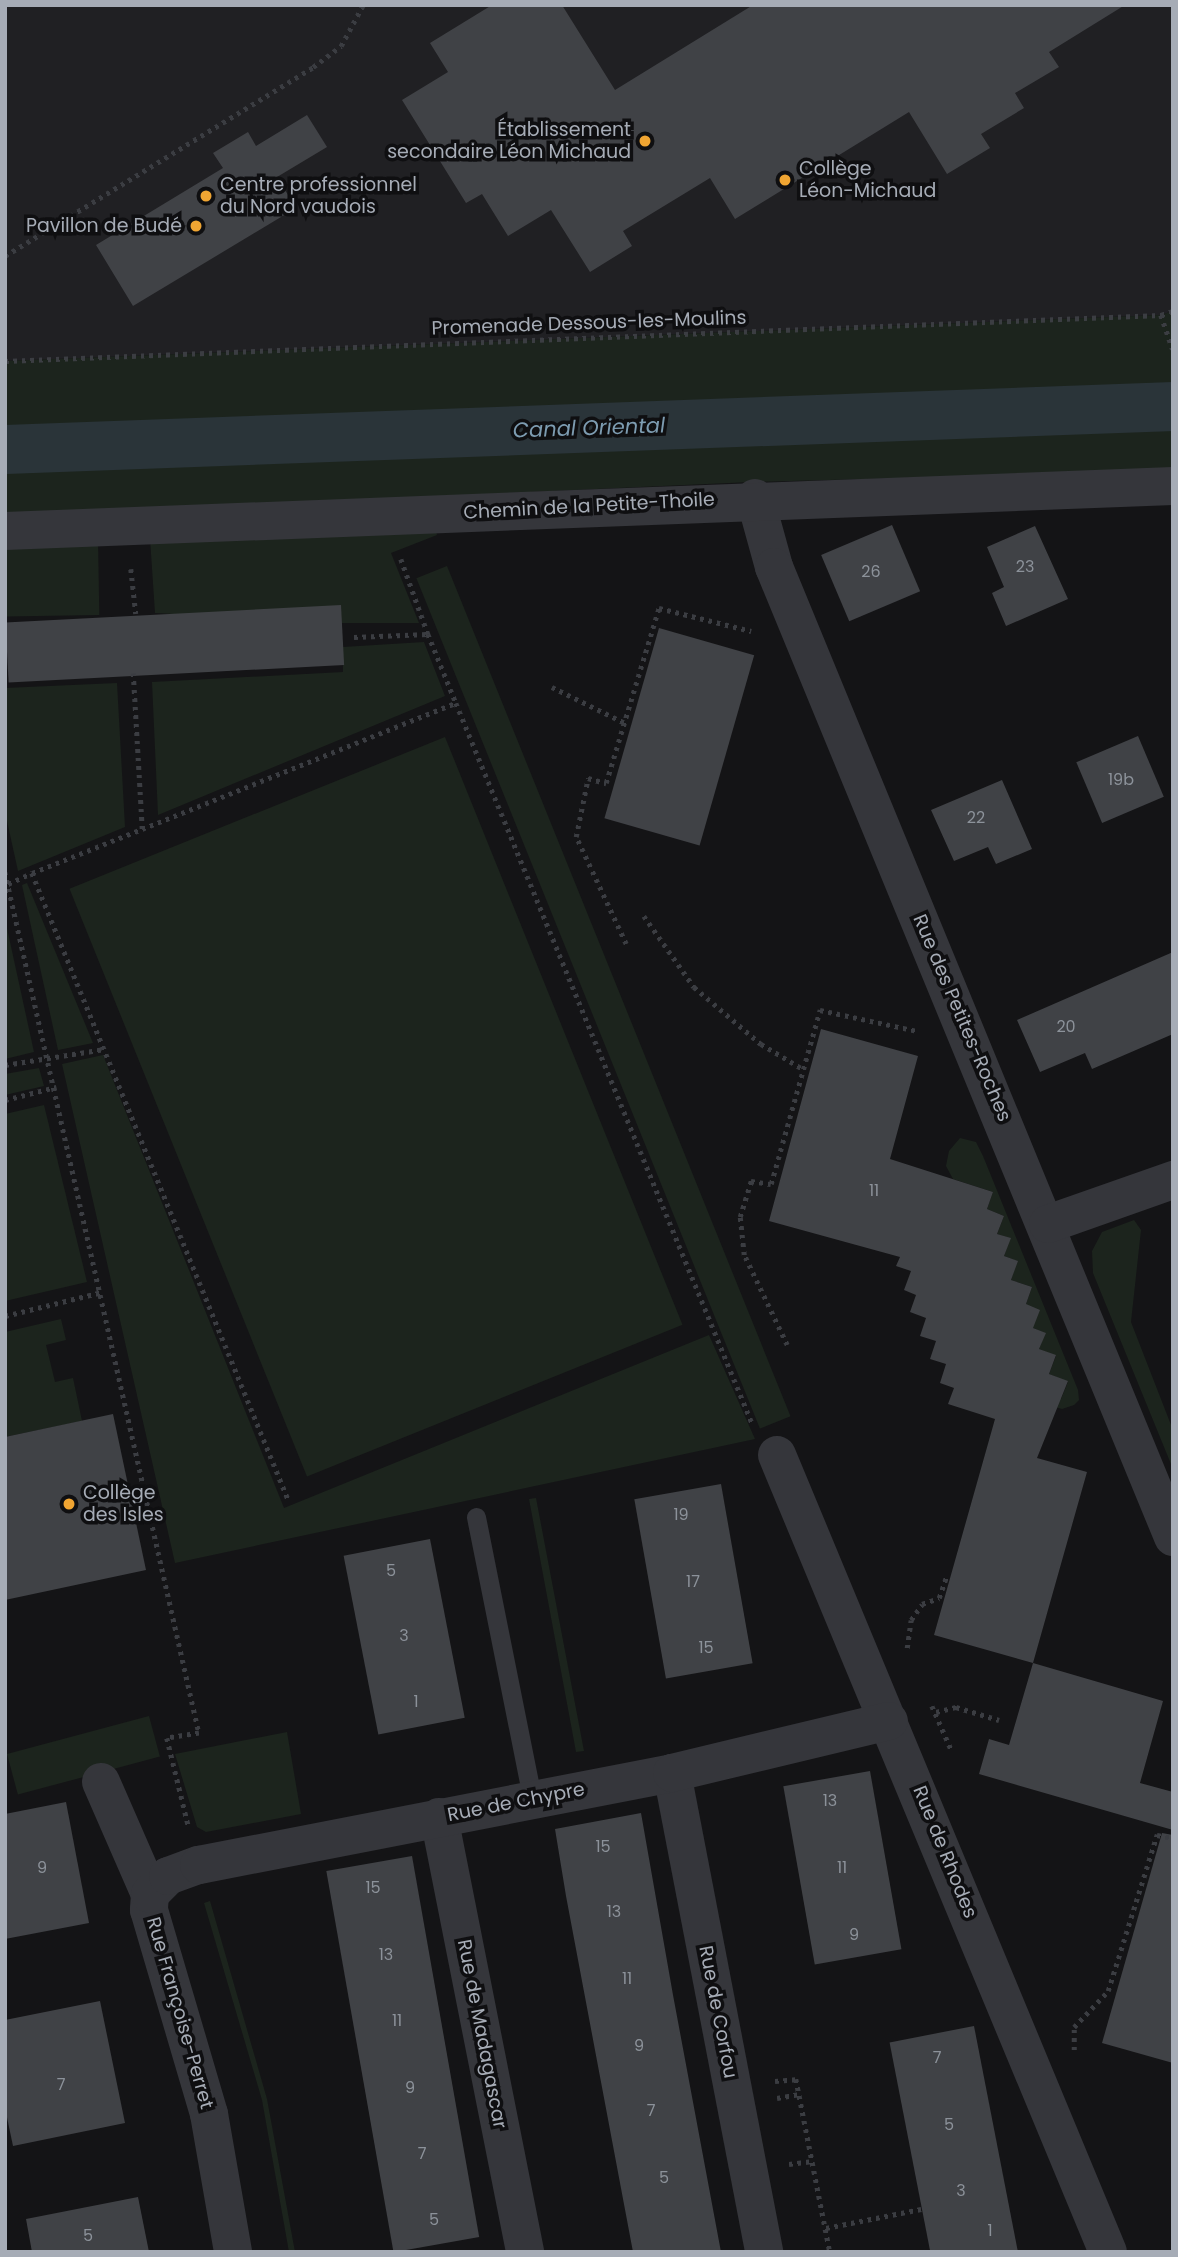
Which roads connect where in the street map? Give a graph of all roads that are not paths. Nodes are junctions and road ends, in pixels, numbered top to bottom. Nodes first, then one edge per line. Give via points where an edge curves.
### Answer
1 (1173, 485) edge
2 (755, 498) junction
3 (5, 531) edge
4 (1173, 1180) edge
5 (1048, 1224) junction
6 (766, 1443) road end
7 (476, 1517) dead end
8 (1173, 1536) edge
9 (889, 1721) junction
10 (672, 1773) junction
11 (101, 1782) dead end
12 (532, 1797) junction
13 (439, 1817) junction
14 (150, 1894) junction
15 (233, 2252) edge
16 (525, 2252) edge
17 (764, 2252) edge
18 (1108, 2252) edge

1 - 2 street, Chemin de la Petite-Thoile
2 - 3 street, Chemin de la Petite-Thoile
2 - 5 street, Rue des Petites-Roches via 774,567
4 - 5 street
5 - 8 street, Rue des Petites-Roches
6 - 9 street, Rue de Rhodes
7 - 12 lane
9 - 10 street, Rue de Chypre
9 - 18 street, Rue de Rhodes
10 - 12 street, Rue de Chypre
10 - 17 street, Rue de Corfou
11 - 14 street, Rue Françoise-Perret
12 - 13 street, Rue de Chypre
13 - 14 street, Rue de Chypre via 200,1865 168,1875
13 - 16 street, Rue de Madagascar
14 - 15 street, Rue Françoise-Perret via 149,1909 209,2113

